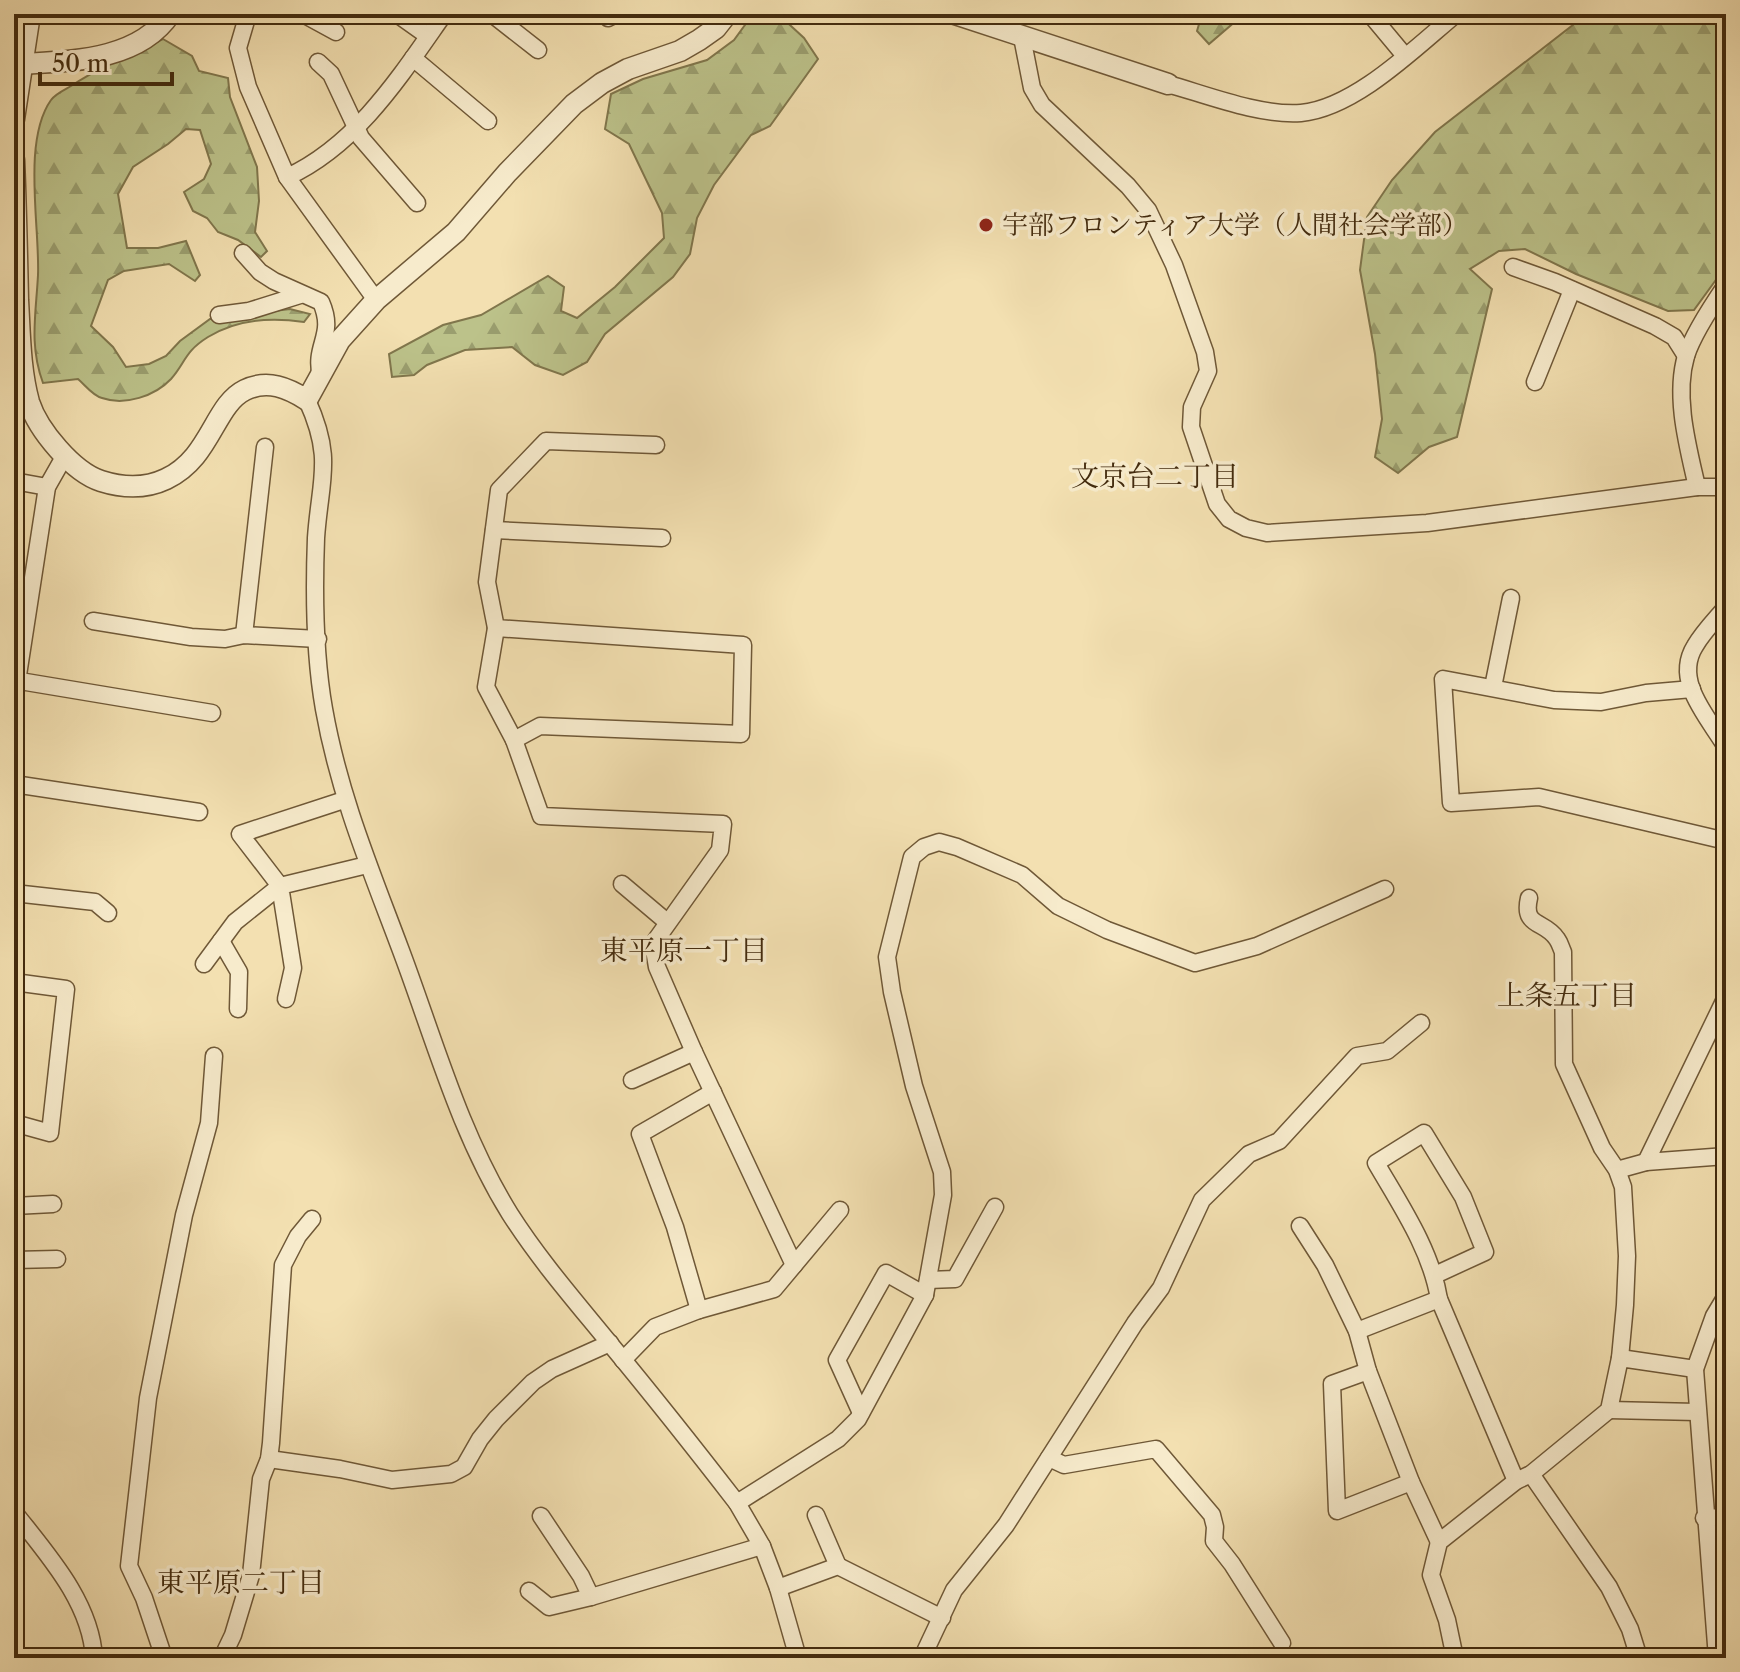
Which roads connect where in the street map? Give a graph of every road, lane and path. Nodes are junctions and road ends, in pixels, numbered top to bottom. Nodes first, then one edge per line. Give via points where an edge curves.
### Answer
1 (30, 14) edge
2 (170, 14) edge
3 (248, 14) edge
4 (303, 14) edge
5 (397, 14) edge
6 (444, 14) edge
7 (492, 14) edge
8 (607, 14) edge
9 (616, 14) edge
10 (727, 14) edge
11 (955, 14) edge
12 (1370, 14) edge
13 (1456, 14) edge
14 (336, 32) dead end
15 (428, 36) junction
16 (1022, 37) junction
17 (538, 50) dead end
18 (1405, 56) junction
19 (413, 58) junction
20 (318, 62) dead end
21 (21, 64) junction
22 (1168, 84) joint
23 (14, 119) edge
24 (488, 121) dead end
25 (357, 128) junction
26 (14, 160) edge
27 (287, 177) junction
28 (417, 203) dead end
29 (15, 227) edge
30 (243, 253) dead end
31 (1513, 267) dead end
32 (1726, 285) edge
33 (1572, 290) junction
34 (300, 295) junction
35 (376, 300) junction
36 (219, 315) dead end
37 (17, 348) edge
38 (1686, 356) junction
39 (322, 378) junction
40 (1535, 382) dead end
41 (307, 400) junction
42 (656, 445) dead end
43 (265, 447) dead end
44 (64, 457) junction
45 (14, 481) edge
46 (47, 487) junction
47 (1697, 487) junction
48 (1726, 487) edge
49 (494, 530) junction
50 (662, 538) dead end
51 (14, 581) edge
52 (32, 584) junction
53 (1511, 598) dead end
54 (1726, 607) edge
55 (93, 621) dead end
56 (496, 628) junction
57 (244, 635) junction
58 (318, 639) junction
59 (16, 681) edge
60 (1493, 687) junction
61 (1692, 689) junction
62 (14, 701) edge
63 (212, 713) dead end
64 (514, 740) junction
65 (1726, 747) edge
66 (14, 784) edge
67 (344, 800) junction
68 (199, 812) dead end
69 (1726, 841) edge
70 (367, 865) junction
71 (622, 884) dead end
72 (280, 886) junction
73 (1385, 889) dead end
74 (14, 893) edge
75 (1529, 898) dead end
76 (108, 913) dead end
77 (667, 922) junction
78 (221, 941) junction
79 (204, 964) dead end
80 (14, 982) edge
81 (1726, 997) edge
82 (286, 999) dead end
83 (238, 1009) dead end
84 (1421, 1023) dead end
85 (694, 1052) junction
86 (214, 1056) dead end
87 (632, 1080) dead end
88 (713, 1092) junction
89 (14, 1123) edge
90 (1726, 1156) edge
91 (1646, 1162) junction
92 (1617, 1170) junction
93 (53, 1204) dead end
94 (14, 1206) edge
95 (995, 1207) dead end
96 (840, 1210) dead end
97 (312, 1219) dead end
98 (1300, 1226) dead end
99 (57, 1259) dead end
100 (14, 1260) edge
101 (794, 1265) junction
102 (1435, 1275) junction
103 (926, 1287) junction
104 (1726, 1296) edge
105 (1439, 1299) junction
106 (699, 1310) junction
107 (1357, 1331) junction
108 (610, 1343) junction
109 (1620, 1358) junction
110 (623, 1360) junction
111 (1695, 1369) junction
112 (1368, 1371) junction
113 (1609, 1410) junction
114 (1697, 1412) junction
115 (861, 1413) junction
116 (1049, 1458) junction
117 (269, 1459) junction
118 (1523, 1477) junction
119 (1411, 1482) junction
120 (737, 1503) junction
121 (14, 1512) edge
122 (816, 1515) dead end
123 (541, 1516) dead end
124 (1726, 1517) edge
125 (1704, 1518) junction
126 (1439, 1542) junction
127 (762, 1546) junction
128 (838, 1566) junction
129 (778, 1588) junction
130 (529, 1591) dead end
131 (591, 1597) junction
132 (942, 1618) junction
133 (1282, 1643) dead end
134 (94, 1658) edge
135 (164, 1658) edge
136 (222, 1658) edge
137 (798, 1658) edge
138 (922, 1658) edge
139 (1455, 1658) edge
140 (1639, 1658) edge
141 (1717, 1658) edge

1 - 21 street
2 - 21 street via 118,51 77,61
3 - 27 street via 238,48 248,87
4 - 14 street
5 - 15 street
6 - 15 street
7 - 17 street
8 - 9 street
10 - 35 street via 699,40 628,69 574,104 456,232
11 - 16 street
12 - 18 street
13 - 18 street
15 - 19 street
16 - 22 street
16 - 47 street via 1032,88 1042,105 1148,210 1174,265 1208,371 1192,407 1191,427 1217,504 1229,519 1267,533 1427,523
18 - 22 street via 1348,97 1301,113 1262,109
19 - 24 street
19 - 25 street
20 - 25 street via 331,74
21 - 23 street
25 - 27 street
25 - 28 street
26 - 29 street
27 - 35 street
29 - 37 street
30 - 34 street via 260,272
31 - 33 street
32 - 38 street
33 - 38 street via 1674,337
33 - 40 street
34 - 36 street
34 - 39 street via 321,302 326,314 328,329 319,351
35 - 39 street via 340,340
37 - 44 street via 30,406
38 - 47 street via 1682,394
39 - 41 street
41 - 44 street via 279,385 244,390 232,400 197,457 150,485 131,487 95,479
41 - 58 street via 324,447 316,537
42 - 49 street via 546,441 499,490
43 - 57 street
44 - 46 street
45 - 46 street
46 - 52 street
47 - 48 street
49 - 50 street
49 - 56 street via 487,582
51 - 52 street
52 - 59 street
53 - 60 street
54 - 61 street via 1694,647 1686,680
55 - 57 street via 191,637
56 - 64 street via 486,687
56 - 64 street via 743,645 741,734 540,726
57 - 58 street
58 - 67 street via 324,707
59 - 62 street
59 - 63 street
60 - 61 street via 1554,700 1601,702
60 - 69 street via 1443,679 1451,803 1539,797
61 - 65 street
64 - 77 street via 541,816 723,824 720,850
66 - 68 street
67 - 70 street
67 - 72 street via 240,834
70 - 72 street
70 - 108 street via 477,1155 534,1248
71 - 77 street
72 - 78 street via 235,922
72 - 82 street via 293,968
73 - 103 street via 1257,946 1195,963 1107,930 1058,906 1022,875 957,847 939,842 912,857 887,957 914,1086 942,1172 943,1195
74 - 76 street via 95,902
75 - 92 street via 1529,916 1558,939 1563,952 1564,1064
77 - 85 street via 653,944 657,967
78 - 79 street
78 - 83 street via 239,972
80 - 89 street via 66,989 50,1133
81 - 91 street
84 - 116 street via 1387,1051 1357,1056 1279,1141 1249,1154 1202,1200 1161,1288
85 - 87 street
85 - 88 street
86 - 135 street via 209,1123 184,1215 148,1398 129,1566
88 - 101 street
88 - 106 street via 640,1134
90 - 91 street
91 - 92 street
92 - 109 street via 1627,1256
93 - 94 street
95 - 103 street via 955,1279
96 - 101 street
97 - 117 street via 283,1265
98 - 107 street
99 - 100 street
101 - 106 street via 774,1289
102 - 102 street via 1376,1163 1424,1133 1463,1197 1485,1252
102 - 105 street
103 - 115 street
103 - 115 street via 886,1273 837,1360
104 - 111 street
105 - 107 street
105 - 118 street
106 - 110 street via 655,1327
107 - 112 street
108 - 110 street
108 - 117 street via 533,1382 496,1419 464,1467 451,1474 392,1480
109 - 111 street
109 - 113 street
110 - 120 street
111 - 114 street
112 - 119 street
112 - 119 street via 1332,1384 1337,1511
113 - 114 street
113 - 118 street
114 - 125 street
115 - 120 street via 838,1439
116 - 132 street via 1006,1525 954,1590
116 - 133 street via 1064,1465 1156,1449 1212,1515 1214,1541
117 - 136 street via 261,1479 251,1575
118 - 126 street
118 - 140 street via 1609,1587
119 - 126 street
120 - 127 street
121 - 134 street via 60,1572 93,1637
122 - 128 street
123 - 131 street
124 - 125 street
125 - 141 street
126 - 139 street via 1431,1575
127 - 129 street
127 - 131 street
128 - 129 street
128 - 132 street
129 - 137 street
130 - 131 street via 549,1607
132 - 138 street

